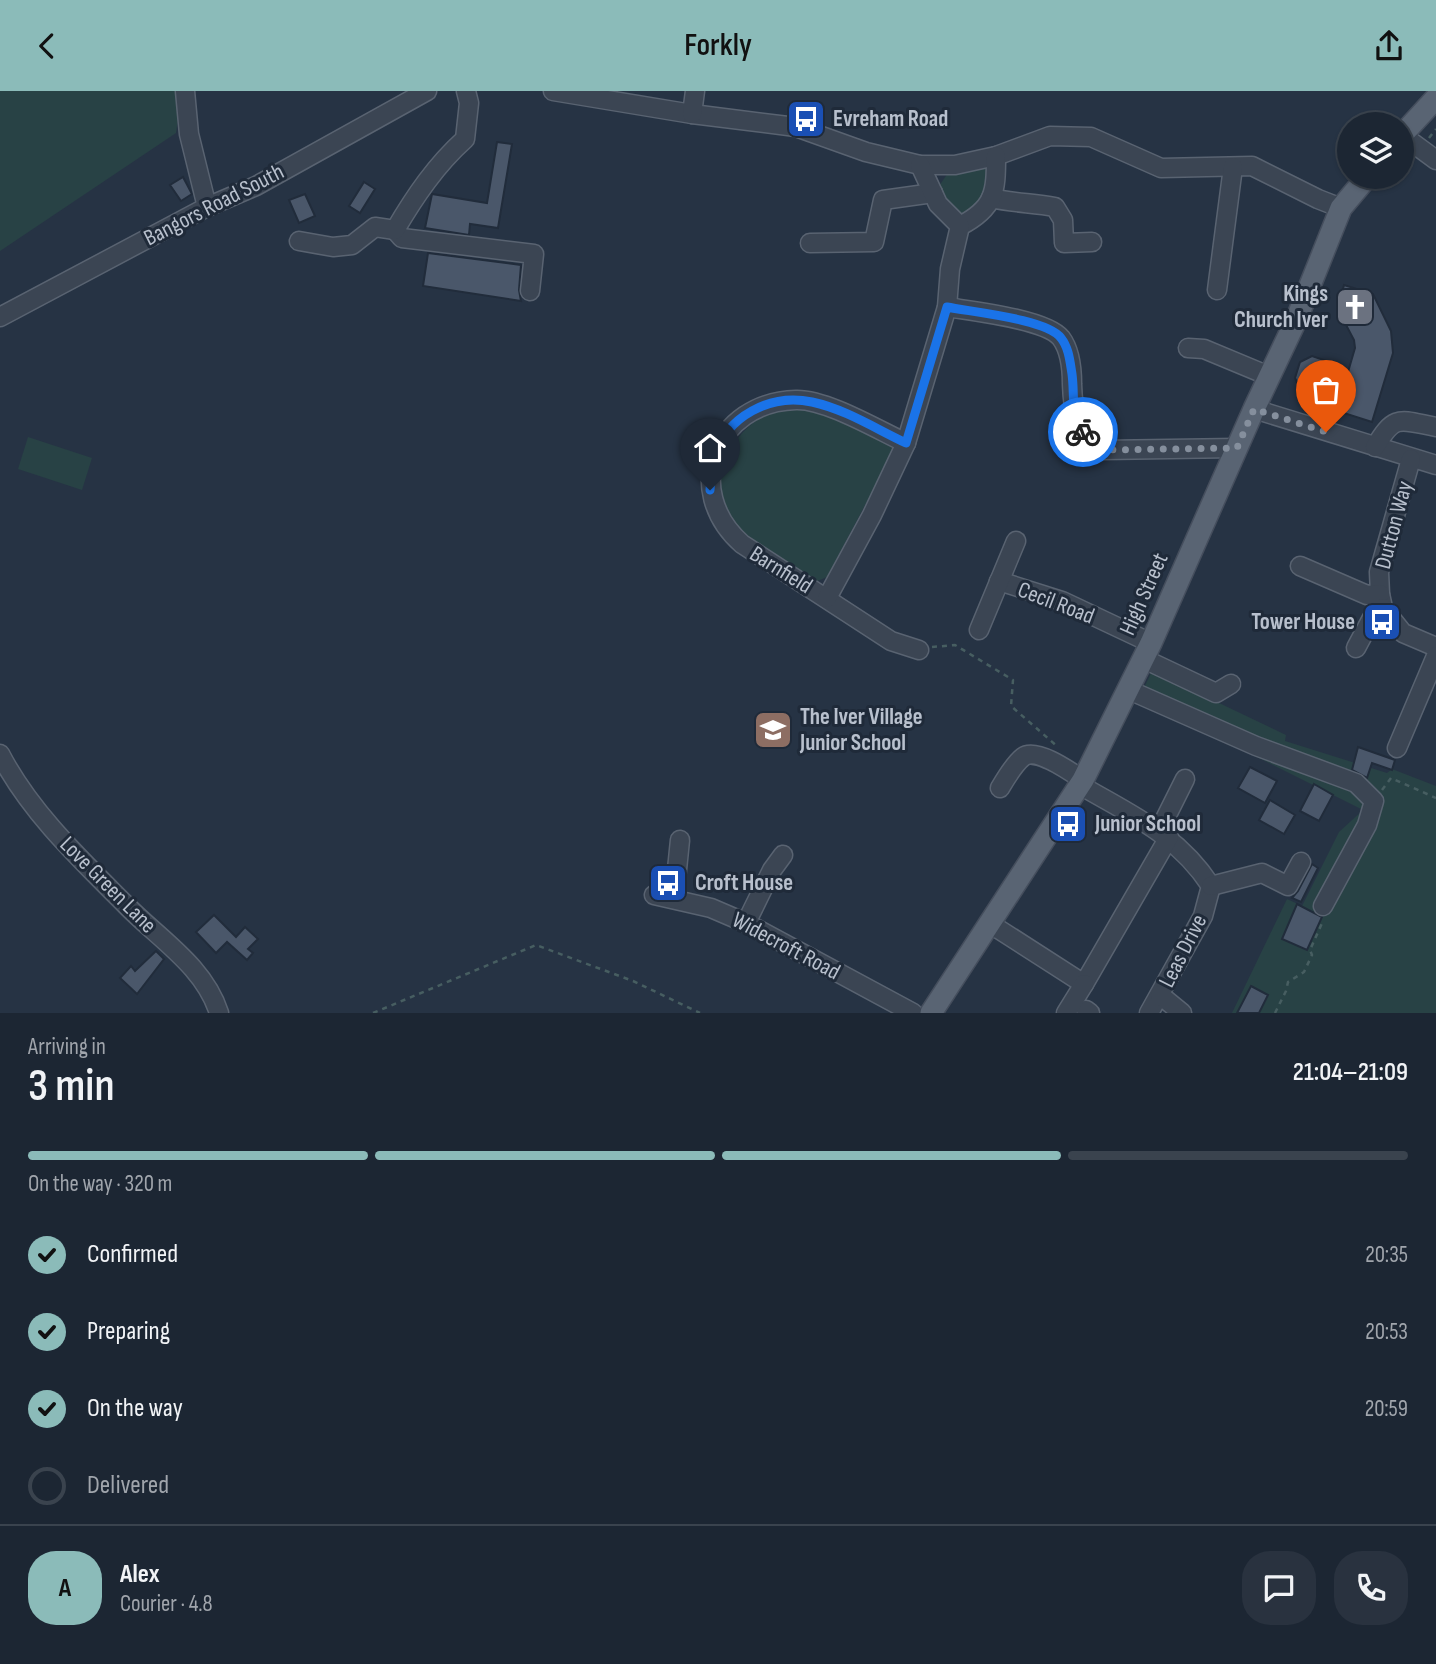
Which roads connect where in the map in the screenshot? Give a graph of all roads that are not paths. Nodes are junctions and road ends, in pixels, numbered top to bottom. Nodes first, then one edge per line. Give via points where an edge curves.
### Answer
1 (185, 91) edge
2 (427, 91) edge
3 (466, 91) edge
4 (553, 91) edge
5 (695, 91) edge
6 (1436, 98) edge
7 (692, 114) junction
8 (1414, 122) edge
9 (1414, 144) edge
10 (996, 156) junction
11 (1436, 160) edge
12 (920, 166) junction
13 (1233, 167) junction
14 (1357, 189) edge
15 (933, 193) junction
16 (991, 198) junction
17 (207, 207) junction
18 (1341, 208) junction
19 (960, 226) junction
20 (395, 230) junction
21 (299, 241) dead end
22 (1092, 242) dead end
23 (810, 243) dead end
24 (1217, 290) dead end
25 (530, 291) dead end
26 (947, 307) junction
27 (0, 317) edge
28 (1188, 348) dead end
29 (1269, 376) junction
30 (1254, 409) junction
31 (1436, 427) edge
32 (906, 443) junction
33 (1375, 447) junction
34 (1237, 448) junction
35 (1411, 459) junction
36 (1436, 465) edge
37 (1016, 541) dead end
38 (1300, 566) dead end
39 (999, 582) junction
40 (827, 598) junction
41 (1382, 601) junction
42 (979, 630) dead end
43 (1436, 647) edge
44 (1356, 648) dead end
45 (919, 650) dead end
46 (1148, 651) junction
47 (1436, 656) edge
48 (1231, 684) dead end
49 (1129, 690) junction
50 (1397, 748) dead end
51 (0, 754) edge
52 (1185, 779) dead end
53 (1081, 782) junction
54 (1000, 788) dead end
55 (1164, 834) junction
56 (680, 840) dead end
57 (783, 855) dead end
58 (1301, 862) dead end
59 (1211, 885) junction
60 (654, 895) dead end
61 (674, 899) junction
62 (1325, 910) road end
63 (746, 923) junction
64 (989, 923) junction
65 (1084, 984) junction
66 (1160, 995) junction
67 (219, 1013) edge
68 (913, 1013) edge
69 (931, 1013) edge
70 (1066, 1013) edge
71 (1149, 1013) edge
72 (1182, 1013) edge

1 - 17 street via 189,134
2 - 17 street, Bangors Road South via 256,186
3 - 20 street via 465,139 446,156
4 - 7 street
5 - 7 street
6 - 8 main road
7 - 12 street via 796,127
9 - 11 street
10 - 12 street via 955,166
10 - 13 street via 1050,136 1091,137 1161,168
10 - 16 street via 996,187
12 - 15 street
13 - 18 street via 1252,166
13 - 24 street
14 - 18 main road, High Street
15 - 19 street
15 - 23 street via 883,199 874,242
16 - 19 street via 974,219
16 - 22 street via 1055,207 1063,220 1064,243
17 - 27 street, Bangors Road South
18 - 29 main road, High Street
19 - 26 street
20 - 21 street via 375,227 352,245
20 - 25 street via 402,237 534,254
26 - 32 street
26 - 34 street via 1017,320 1060,336 1069,358 1074,414 1096,448
28 - 29 street via 1204,349
29 - 30 main road, High Street
30 - 33 street
30 - 34 main road, High Street
31 - 33 street via 1397,421 1389,425
32 - 40 street
32 - 40 street, Barnfield via 842,412 798,399 762,406 724,435 714,456 710,490 723,526 741,544
33 - 35 street
34 - 46 main road, High Street
35 - 36 street
35 - 41 street, Dutton Way via 1379,572
37 - 39 street
38 - 41 street
39 - 42 street
39 - 46 street, Cecil Road via 1062,601
40 - 45 street, Barnfield via 891,641
41 - 43 street via 1403,633
41 - 44 street
46 - 48 street, Cecil Road via 1216,693
46 - 49 main road, High Street
47 - 50 street
49 - 53 main road, High Street
49 - 62 street via 1256,746 1356,783 1374,801
51 - 67 street, Love Green Lane via 47,823 204,979
52 - 55 street
53 - 54 street, Leas Drive via 1054,763 1028,754
53 - 55 street, Leas Drive
53 - 64 main road, High Street
55 - 59 street, Leas Drive via 1197,864
55 - 65 street
56 - 61 street
57 - 63 street
58 - 59 street via 1288,886 1262,873
59 - 66 street, Leas Drive via 1203,916
60 - 61 street, Widecroft Road
61 - 63 street, Widecroft Road
63 - 68 street, Widecroft Road
64 - 65 street
64 - 69 main road, High Street
65 - 70 street
66 - 71 street, Leas Drive
66 - 72 street

